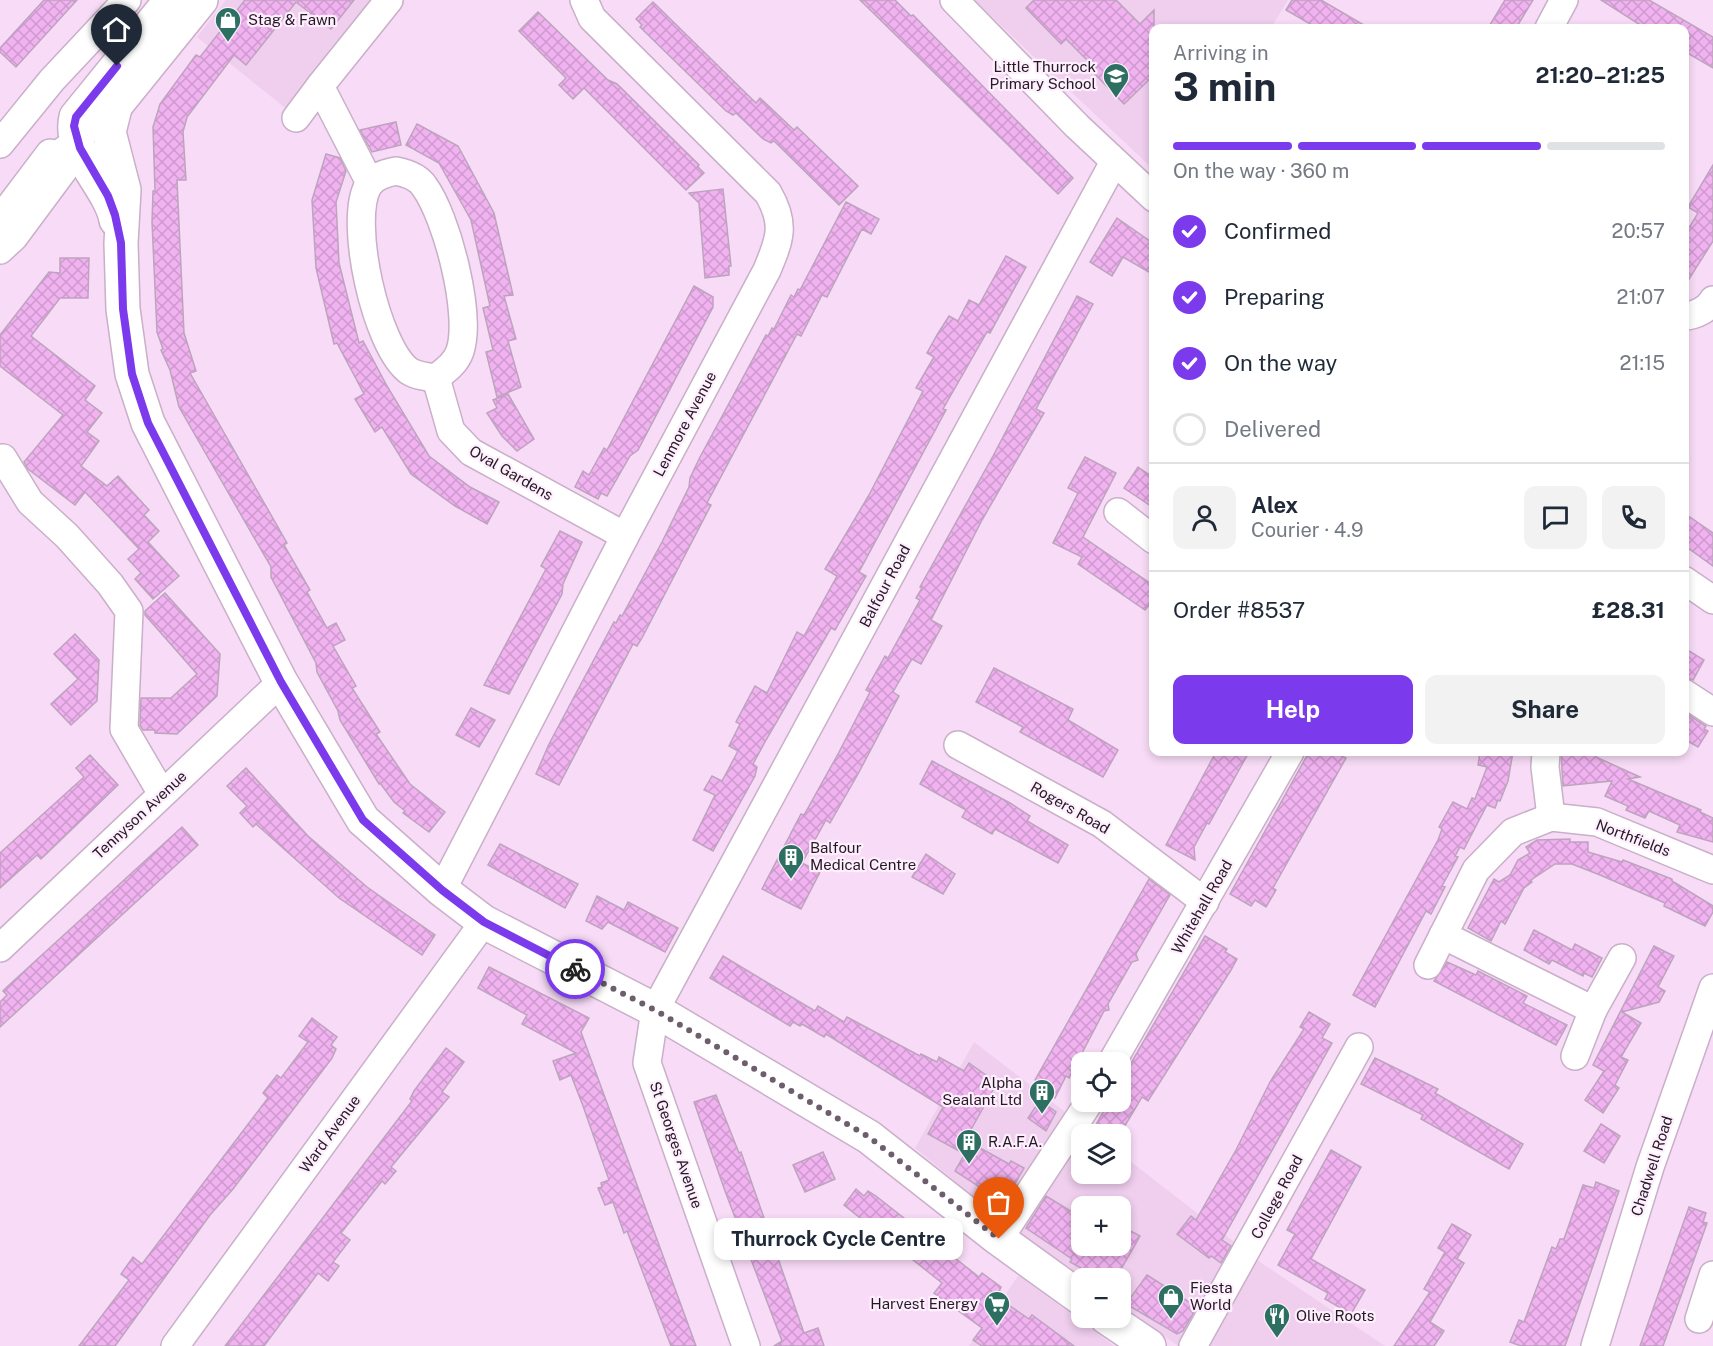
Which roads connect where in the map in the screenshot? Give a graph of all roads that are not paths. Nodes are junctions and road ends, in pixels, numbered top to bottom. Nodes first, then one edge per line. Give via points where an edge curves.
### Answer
1 (127, 0) edge
2 (171, 0) edge
3 (201, 0) edge
4 (389, 0) edge
5 (584, 0) edge
6 (954, 0) edge
7 (1564, 0) edge
8 (1551, 24) edge
9 (320, 86) junction
10 (115, 108) junction
11 (296, 118) dead end
12 (78, 133) junction
13 (0, 144) edge
14 (114, 153) junction
15 (1114, 162) junction
16 (370, 183) junction
17 (100, 185) junction
18 (1149, 194) edge
19 (44, 197) junction
20 (0, 219) edge
21 (121, 243) junction
22 (0, 250) edge
23 (1713, 300) edge
24 (1689, 316) edge
25 (436, 378) junction
26 (3, 458) dead end
27 (1118, 512) dead end
28 (625, 536) junction
29 (1149, 536) edge
30 (1689, 583) edge
31 (1713, 600) edge
32 (281, 682) junction
33 (1689, 696) edge
34 (1713, 712) edge
35 (958, 745) dead end
36 (1288, 756) edge
37 (1546, 756) edge
38 (162, 795) junction
39 (1551, 817) junction
40 (1713, 870) edge
41 (442, 890) junction
42 (1205, 902) junction
43 (484, 922) junction
44 (1443, 935) junction
45 (0, 948) edge
46 (1622, 958) dead end
47 (1428, 965) dead end
48 (1711, 1000) edge
49 (655, 1010) junction
50 (1593, 1010) junction
51 (1359, 1047) dead end
52 (1118, 1052) edge
53 (1575, 1056) dead end
54 (1083, 1112) edge
55 (999, 1239) junction
56 (1713, 1275) edge
57 (1071, 1291) edge
58 (1699, 1319) dead end
59 (1122, 1328) edge
60 (176, 1346) edge
61 (746, 1346) edge
62 (1149, 1346) edge
63 (1193, 1346) edge
64 (1595, 1346) edge

1 - 13 street via 52,80
2 - 12 main road
3 - 10 main road
4 - 9 street
5 - 28 street, Lenmore Avenue via 592,18 768,193 777,208 781,228 767,270
6 - 15 street
7 - 8 street
9 - 11 street
9 - 16 street
10 - 12 main road
10 - 14 main road via 108,132
12 - 14 main road
12 - 17 main road
12 - 19 street
12 - 20 street via 69,147 41,166
14 - 21 main road via 124,190
15 - 18 street
15 - 49 street, Balfour Road
16 - 25 street via 362,206 362,230 366,267 381,323 393,350 409,371
16 - 25 street via 396,171 419,181 448,239 457,268 463,338 457,360
17 - 19 street via 76,181 59,186
17 - 21 main road via 112,205
19 - 22 street
21 - 32 main road via 123,309 132,374 148,423
23 - 24 street
25 - 28 street, Oval Gardens via 451,431 471,452
26 - 38 street via 30,502 67,536 129,611 124,729
27 - 29 street
28 - 41 street, Lenmore Avenue
30 - 31 street
32 - 38 street, Tennyson Avenue
32 - 41 main road via 363,820
33 - 34 street
35 - 42 street, Rogers Road via 1102,824
36 - 42 street, Whitehall Road
37 - 39 street
38 - 45 street, Tennyson Avenue
39 - 40 street, Northfields via 1596,822
39 - 44 street, Northfields via 1513,832 1476,870
41 - 43 main road
42 - 52 street, Whitehall Road
43 - 49 main road
43 - 60 street, Ward Avenue
44 - 47 street, Northfields
44 - 50 street
46 - 50 street
48 - 64 street, Chadwell Road via 1650,1167
49 - 55 main road via 869,1137
49 - 61 street, St Georges Avenue via 647,1063
50 - 53 street
51 - 63 street, College Road
54 - 55 street
55 - 57 main road
56 - 58 street
59 - 62 main road

